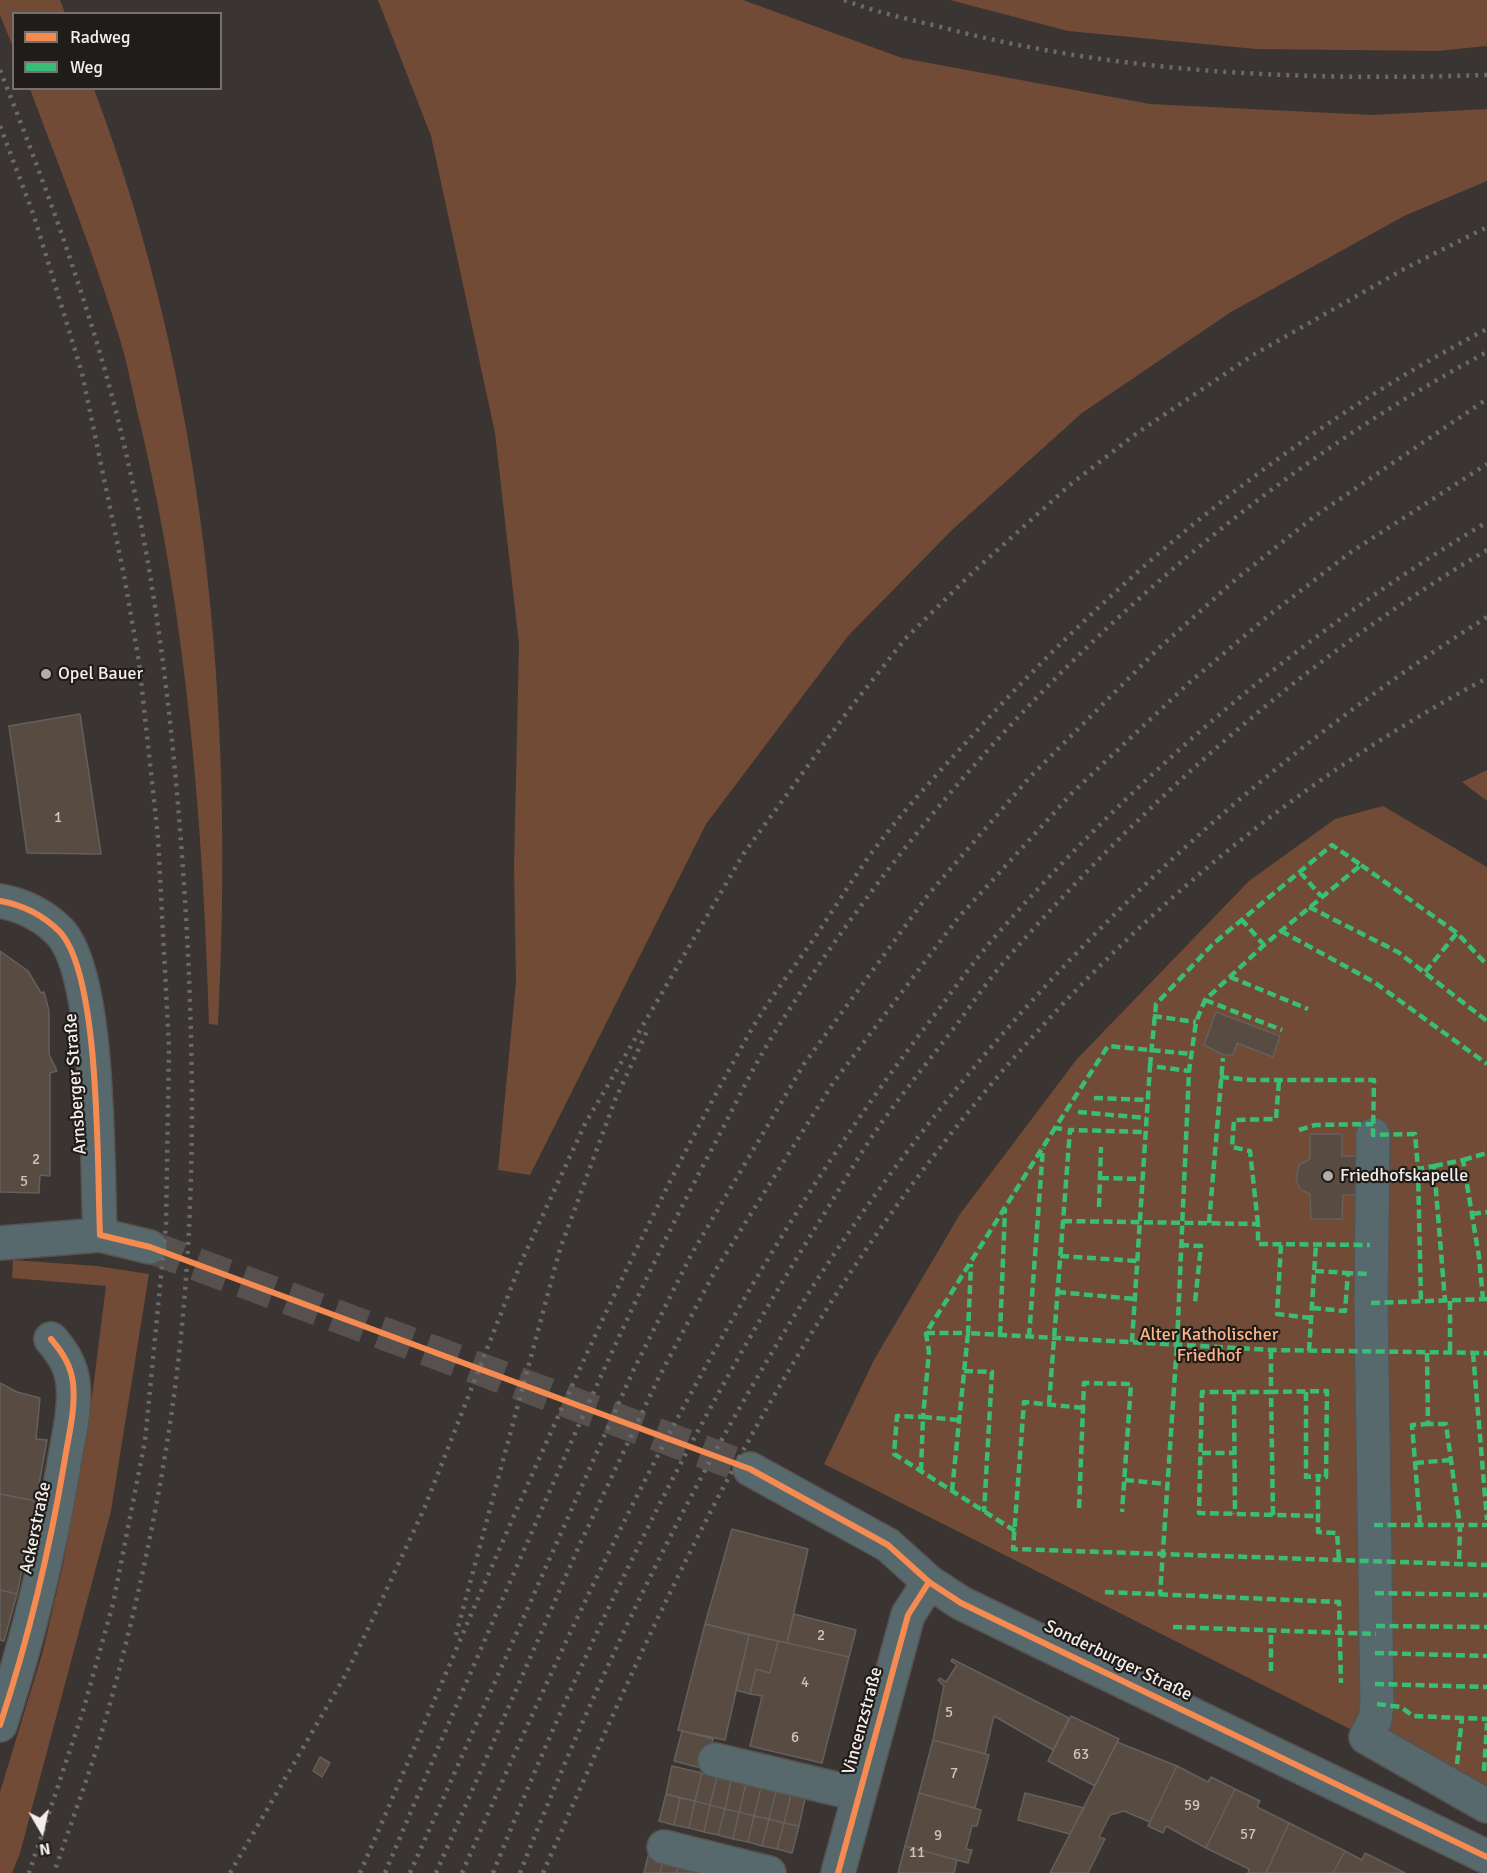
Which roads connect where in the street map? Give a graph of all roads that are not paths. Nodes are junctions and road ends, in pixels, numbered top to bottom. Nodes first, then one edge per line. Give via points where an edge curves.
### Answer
1 (0, 901) edge
2 (1373, 1135) dead end
3 (100, 1235) junction
4 (0, 1243) edge
5 (150, 1247) tunnel mouth
6 (51, 1339) dead end
7 (750, 1469) tunnel mouth
8 (929, 1582) junction
9 (0, 1725) edge
10 (715, 1760) dead end
11 (858, 1794) junction
12 (1487, 1806) edge
13 (664, 1847) dead end
14 (1487, 1857) edge
15 (768, 1873) edge
16 (838, 1873) edge

1 - 3 street, Arnsberger Straße via 25,906 61,933 80,974 91,1040
2 - 12 street via 1371,1303 1377,1704 1366,1737
3 - 4 street
3 - 5 street
6 - 9 street, Ackerstraße via 66,1357 74,1402 39,1589
7 - 8 street, Sonderburger Straße via 888,1545
8 - 11 street, Vincenzstraße via 908,1615
8 - 14 street, Sonderburger Straße via 961,1603
10 - 11 street
11 - 16 street, Vincenzstraße
13 - 15 street

